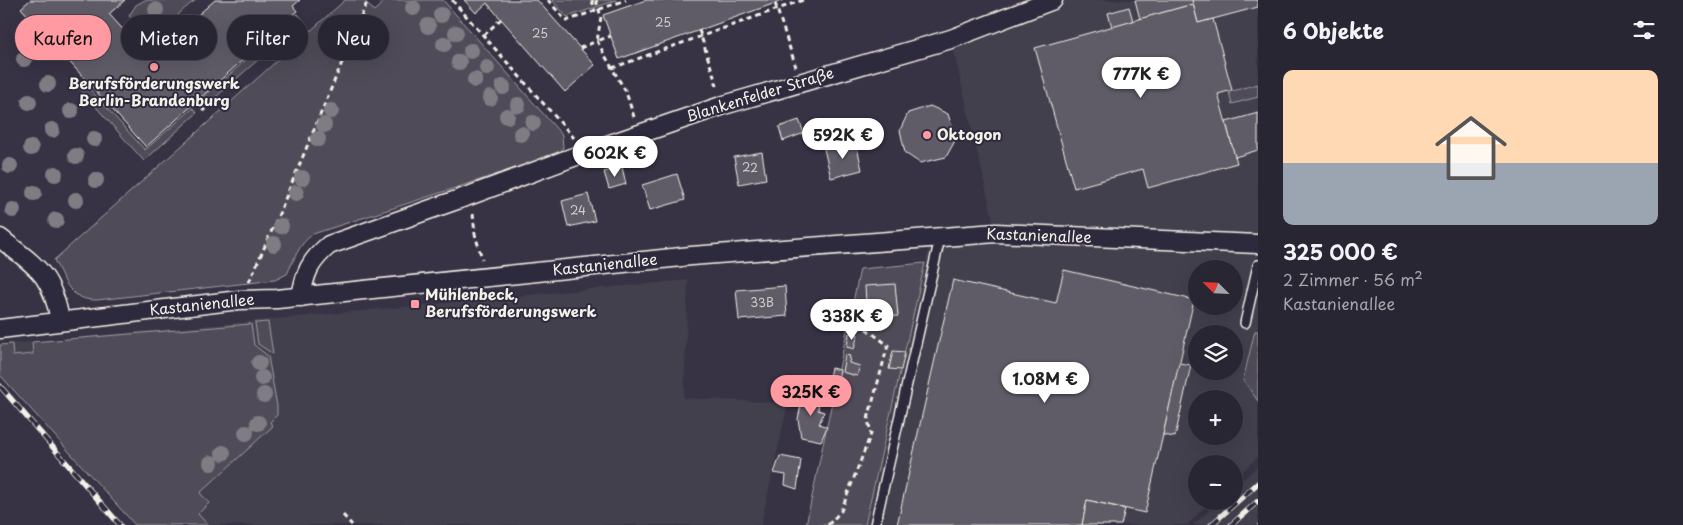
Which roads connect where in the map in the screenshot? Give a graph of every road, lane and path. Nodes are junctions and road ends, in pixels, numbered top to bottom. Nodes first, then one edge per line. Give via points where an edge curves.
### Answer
1 (368, 0) edge
2 (452, 0) edge
3 (548, 0) edge
4 (594, 0) edge
5 (626, 0) edge
6 (803, 0) edge
7 (1053, 0) edge
8 (775, 3) dead end
9 (777, 9) junction
10 (595, 11) junction
11 (501, 19) dead end
12 (699, 30) dead end
13 (484, 36) junction
14 (611, 36) dead end
15 (701, 36) junction
16 (597, 41) junction
17 (580, 48) dead end
18 (612, 68) junction
19 (801, 82) junction
20 (196, 102) dead end
21 (724, 105) junction
22 (204, 111) dead end
23 (640, 134) junction
24 (587, 152) junction
25 (471, 196) junction
26 (0, 238) edge
27 (940, 238) junction
28 (1258, 244) edge
29 (1258, 264) edge
30 (487, 276) junction
31 (301, 296) junction
32 (239, 300) junction
33 (863, 314) dead end
34 (60, 320) junction
35 (1245, 323) dead end
36 (0, 329) edge
37 (342, 515) dead end
38 (352, 525) edge
39 (828, 525) edge
40 (876, 525) edge

1 - 32 path via 255,271
2 - 13 path
3 - 10 path via 566,21
4 - 10 path
4 - 16 path, bridge via 601,18
5 - 10 path
6 - 9 path
7 - 19 street, Blankenfelder Straße via 951,39
8 - 9 path
9 - 15 path
9 - 19 path
11 - 13 path
12 - 15 path
13 - 24 path
14 - 16 path
15 - 18 path
15 - 21 path
16 - 17 path
16 - 18 path
18 - 23 path via 626,92
19 - 21 street, Blankenfelder Straße
20 - 22 path
21 - 23 street, Blankenfelder Straße
23 - 24 street, Blankenfelder Straße
24 - 25 street, Blankenfelder Straße
25 - 30 path via 475,234
25 - 31 street, Blankenfelder Straße via 329,245 314,257 304,277
26 - 34 street via 47,278 56,296
27 - 28 street, Kastanienallee via 996,233
27 - 30 street, Kastanienallee via 691,256
27 - 40 lane
29 - 35 lane
30 - 31 street, Kastanienallee
31 - 32 street, Kastanienallee
32 - 34 street, Kastanienallee
33 - 39 path via 865,328 888,345 868,419 871,434 841,511
34 - 36 street, Kastanienallee
37 - 38 path

